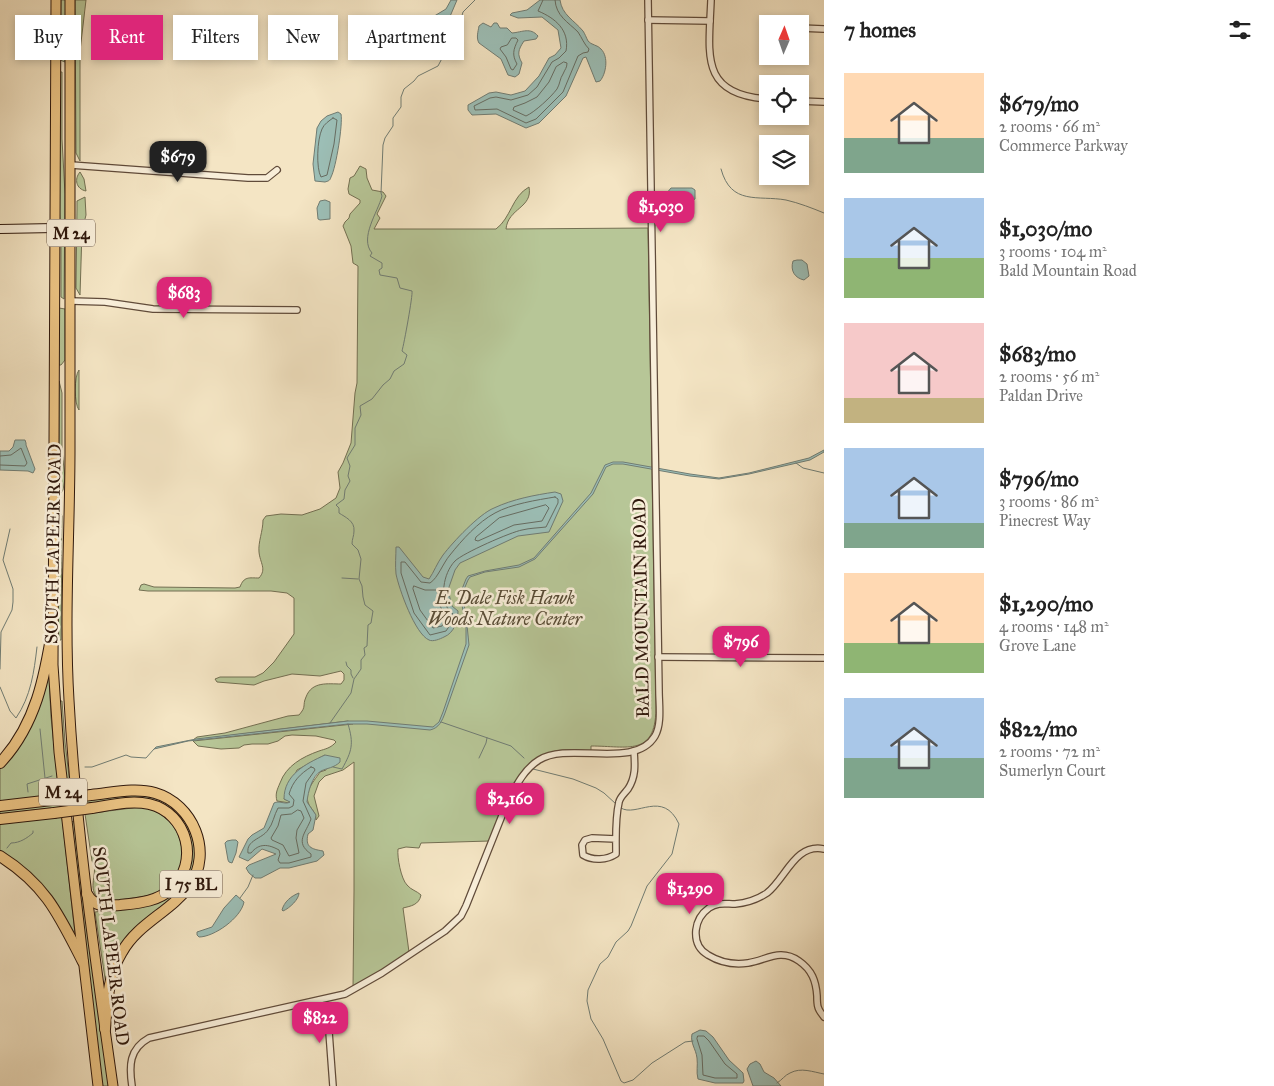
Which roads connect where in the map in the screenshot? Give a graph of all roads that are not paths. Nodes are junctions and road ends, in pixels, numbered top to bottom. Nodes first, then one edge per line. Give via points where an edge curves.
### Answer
1 (56, 0) edge
2 (70, 0) edge
3 (648, 0) edge
4 (711, 0) edge
5 (648, 20) junction
6 (710, 21) junction
7 (809, 28) edge
8 (824, 29) edge
9 (55, 66) junction
10 (70, 71) junction
11 (759, 98) edge
12 (809, 101) edge
13 (824, 102) edge
14 (71, 165) junction
15 (277, 170) dead end
16 (0, 228) edge
17 (55, 228) junction
18 (54, 298) junction
19 (71, 301) junction
20 (297, 310) dead end
21 (54, 370) junction
22 (70, 382) junction
23 (53, 525) junction
24 (68, 550) junction
25 (52, 626) junction
26 (658, 657) junction
27 (824, 658) edge
28 (54, 691) junction
29 (69, 696) junction
30 (634, 751) junction
31 (0, 763) edge
32 (0, 806) edge
33 (0, 819) edge
34 (616, 839) junction
35 (824, 849) edge
36 (0, 856) edge
37 (87, 894) junction
38 (82, 962) junction
39 (319, 1000) junction
40 (824, 1017) edge
41 (105, 1029) junction
42 (98, 1086) edge
43 (113, 1086) edge
44 (132, 1086) edge
45 (333, 1086) edge

1 - 9 main road, SOUTH LAPEER ROAD / M 24
2 - 10 main road, SOUTH LAPEER ROAD / M 24
3 - 5 street, BALD MOUNTAIN ROAD
4 - 6 street
5 - 6 street
5 - 26 street, BALD MOUNTAIN ROAD
6 - 11 street via 710,58 720,83 738,95
7 - 8 street
9 - 10 main road via 64,65
9 - 17 main road, SOUTH LAPEER ROAD / M 24
10 - 14 main road, SOUTH LAPEER ROAD / M 24
12 - 13 street
14 - 15 street via 248,178 267,178
14 - 19 main road, SOUTH LAPEER ROAD / M 24
16 - 17 street
17 - 18 main road, SOUTH LAPEER ROAD / M 24
18 - 19 main road via 62,305
18 - 21 main road, SOUTH LAPEER ROAD / M 24
19 - 20 street via 159,309
19 - 22 main road, SOUTH LAPEER ROAD / M 24
21 - 22 main road via 67,374
21 - 23 main road, SOUTH LAPEER ROAD / M 24
22 - 24 main road, SOUTH LAPEER ROAD / M 24
23 - 24 main road via 58,546
23 - 25 main road, SOUTH LAPEER ROAD / M 24
24 - 29 main road, SOUTH LAPEER ROAD / M 24
25 - 28 main road, SOUTH LAPEER ROAD / M 24
25 - 31 highway via 45,674 35,706 21,735
26 - 27 street
26 - 30 street, BALD MOUNTAIN ROAD via 657,729 646,745
28 - 29 main road via 58,696
28 - 38 main road, SOUTH LAPEER ROAD / M 24
29 - 37 main road, SOUTH LAPEER ROAD / M 24 via 75,791
30 - 34 street via 635,770 629,787 619,800
30 - 39 street via 556,753 537,761 514,790 461,916 360,986 345,994
32 - 41 highway, I 75 BL, bridge via 142,790 170,799 192,822 200,850 194,876 186,891 138,932 121,954 111,983
33 - 37 highway, bridge via 134,803 158,807 181,827 187,853 183,872 166,893 141,902 104,906 93,903
34 - 34 street via 585,840 583,855 609,859 616,854
35 - 40 street via 809,849 802,853 772,889 760,898 711,907 702,914 695,938 701,951 730,964 749,963 771,955 798,959 812,973 818,1007
36 - 38 highway via 24,874 48,899
37 - 41 main road, SOUTH LAPEER ROAD / M 24
38 - 42 main road, SOUTH LAPEER ROAD
39 - 44 street via 159,1035 145,1041 134,1050 130,1066
39 - 45 street via 329,1032
41 - 43 main road, SOUTH LAPEER ROAD / I 75 BL

